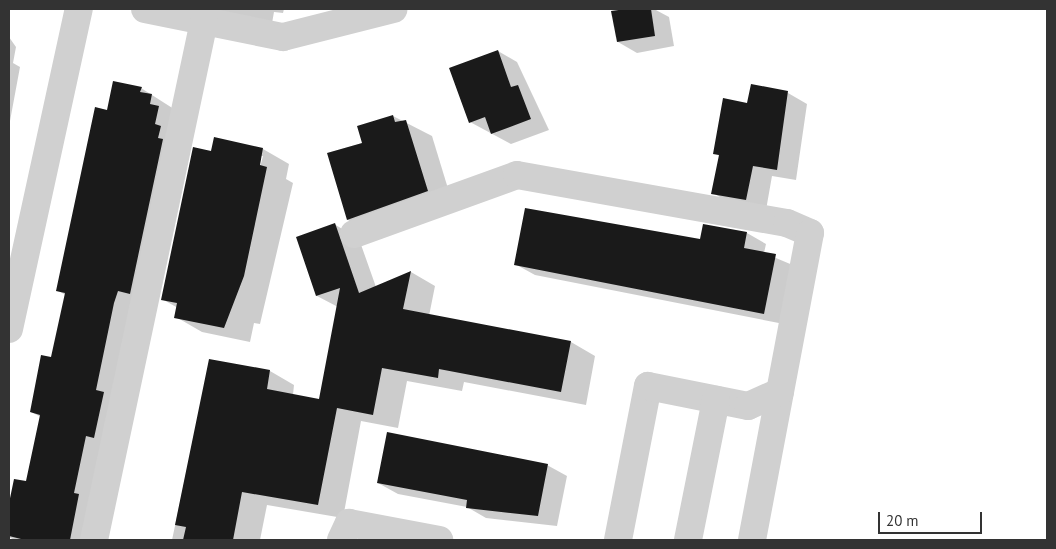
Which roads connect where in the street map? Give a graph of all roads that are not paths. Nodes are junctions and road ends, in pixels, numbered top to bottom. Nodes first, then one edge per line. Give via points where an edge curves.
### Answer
1 (79, 9) edge
2 (145, 9) edge
3 (394, 9) edge
4 (322, 18) edge
5 (204, 21) junction
6 (354, 234) dead end
7 (9, 329) edge
8 (780, 392) junction
9 (716, 400) junction
10 (94, 540) edge
11 (341, 540) edge
12 (439, 540) edge
13 (618, 540) edge
14 (688, 540) edge
15 (752, 540) edge

1 - 7 lane
2 - 5 lane
3 - 4 lane
4 - 5 lane via 283,37
5 - 10 lane
6 - 8 lane via 517,175 787,223 810,233
8 - 9 lane via 748,406
8 - 15 lane
9 - 13 lane via 648,386
9 - 14 lane
11 - 12 lane via 349,523

